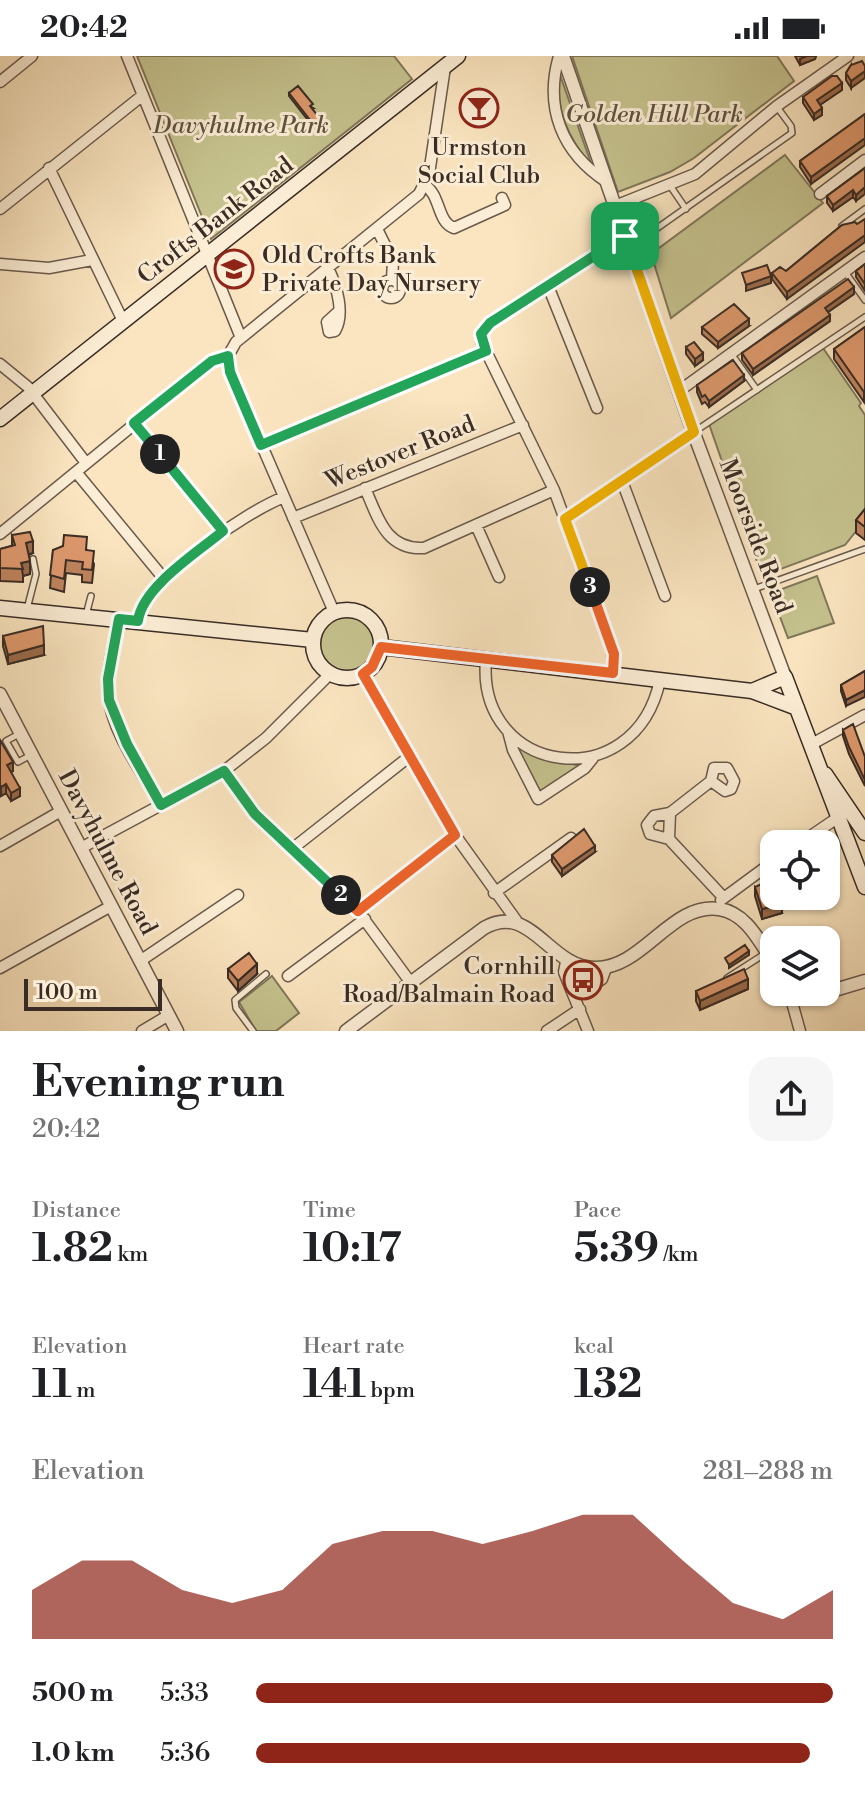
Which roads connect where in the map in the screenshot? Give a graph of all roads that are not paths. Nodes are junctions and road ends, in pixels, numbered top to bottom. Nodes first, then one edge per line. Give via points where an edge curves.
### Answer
1 (32, 56) edge
2 (127, 56) edge
3 (458, 56) edge
4 (561, 56) edge
5 (848, 56) edge
6 (445, 67) junction
7 (0, 82) edge
8 (143, 95) junction
9 (777, 106) junction
10 (865, 160) edge
11 (49, 168) junction
12 (607, 182) junction
13 (425, 185) junction
14 (671, 187) junction
15 (820, 194) dead end
16 (502, 198) dead end
17 (615, 206) junction
18 (0, 209) edge
19 (686, 209) junction
20 (865, 209) edge
21 (842, 226) edge
22 (377, 229) junction
23 (656, 229) dead end
24 (625, 236) junction
25 (208, 254) junction
26 (865, 257) edge
27 (92, 260) junction
28 (0, 264) edge
29 (328, 268) junction
30 (845, 272) junction
31 (392, 280) dead end
32 (548, 286) junction
33 (865, 300) edge
34 (338, 312) dead end
35 (865, 317) edge
36 (123, 321) junction
37 (241, 338) junction
38 (486, 351) junction
39 (731, 354) junction
40 (228, 356) junction
41 (0, 364) edge
42 (757, 390) junction
43 (679, 391) junction
44 (32, 393) junction
45 (597, 408) dead end
46 (0, 419) edge
47 (134, 423) junction
48 (523, 425) junction
49 (694, 432) junction
50 (261, 445) junction
51 (86, 463) junction
52 (76, 472) junction
53 (622, 481) junction
54 (365, 488) junction
55 (554, 490) junction
56 (284, 497) junction
57 (293, 518) junction
58 (565, 519) junction
59 (476, 525) junction
60 (223, 531) junction
61 (0, 534) edge
62 (865, 549) edge
63 (33, 559) edge
64 (499, 577) dead end
65 (165, 580) junction
66 (753, 589) junction
67 (91, 596) dead end
68 (665, 596) dead end
69 (2, 607) edge
70 (27, 610) junction
71 (334, 612) junction
72 (85, 616) junction
73 (119, 619) junction
74 (138, 621) junction
75 (313, 640) junction
76 (381, 647) junction
77 (486, 660) junction
78 (613, 673) junction
79 (330, 674) junction
80 (363, 674) junction
81 (785, 677) junction
82 (660, 680) junction
83 (752, 691) junction
84 (0, 694) edge
85 (797, 708) junction
86 (5, 713) edge
87 (865, 715) edge
88 (508, 731) junction
89 (810, 745) junction
90 (410, 756) junction
91 (593, 758) junction
92 (820, 767) junction
93 (224, 771) junction
94 (711, 781) dead end
95 (161, 805) junction
96 (851, 809) junction
97 (61, 811) junction
98 (670, 813) junction
99 (837, 818) junction
100 (819, 830) edge
101 (865, 833) edge
102 (455, 835) junction
103 (571, 838) edge
104 (669, 839) junction
105 (0, 846) edge
106 (81, 848) junction
107 (292, 849) junction
108 (760, 871) edge
109 (865, 887) edge
110 (494, 893) junction
111 (238, 895) dead end
112 (723, 899) junction
113 (111, 906) junction
114 (361, 915) junction
115 (516, 920) junction
116 (760, 945) edge
117 (140, 961) junction
118 (566, 962) junction
119 (760, 963) edge
120 (0, 968) edge
121 (606, 968) junction
122 (266, 974) dead end
123 (288, 976) dead end
124 (864, 981) edge
125 (411, 983) junction
126 (719, 983) edge
127 (840, 986) edge
128 (575, 997) junction
129 (793, 1006) edge
130 (578, 1010) junction
131 (169, 1015) junction
132 (142, 1031) edge
133 (177, 1031) edge
134 (253, 1031) edge
135 (346, 1031) edge
136 (547, 1031) edge
137 (588, 1031) edge
138 (800, 1031) edge

1 - 7 street
2 - 8 street
3 - 6 main road, Crofts Bank Road
4 - 12 street, Moorside Road
4 - 12 street, Moorside Road via 553,87 559,125 577,159
5 - 9 street
6 - 13 street
6 - 25 main road, Crofts Bank Road
8 - 11 street
8 - 25 street
9 - 14 street via 713,160
9 - 19 lane via 792,133
10 - 15 street
11 - 18 street
11 - 27 street
12 - 17 street, Moorside Road
13 - 16 street via 446,224 454,228 505,205
13 - 22 street
14 - 17 street
14 - 19 lane
17 - 24 street, Moorside Road
19 - 23 lane
20 - 21 lane
22 - 29 street
22 - 31 street via 393,261
24 - 32 street
24 - 43 street, Moorside Road
25 - 36 main road, Crofts Bank Road
25 - 37 street
26 - 30 street
27 - 28 street via 49,268
27 - 36 street
29 - 34 street
29 - 37 street
30 - 33 lane
30 - 39 street
32 - 38 street via 490,323 481,334
32 - 45 street
35 - 42 lane
36 - 44 main road, Crofts Bank Road
37 - 40 street
38 - 48 street
38 - 50 street
39 - 42 lane
39 - 43 street
40 - 47 street via 208,364
40 - 50 street
41 - 44 street
42 - 49 lane
43 - 49 street, Moorside Road
44 - 46 main road, Crofts Bank Road
44 - 51 street
47 - 51 street
47 - 60 street
48 - 54 street, Westover Road
48 - 55 street
49 - 53 street
49 - 66 street, Moorside Road
50 - 56 street
51 - 52 street
52 - 61 street
52 - 65 street
53 - 58 street
53 - 68 street
54 - 57 street, Westover Road
54 - 59 street via 381,526 398,545 424,548
55 - 58 street
55 - 59 street
56 - 57 street
56 - 60 street
57 - 71 street
58 - 78 street via 612,647
59 - 64 street
60 - 65 street
62 - 66 lane
63 - 70 lane via 36,574
65 - 74 street via 145,600
66 - 81 street, Moorside Road
67 - 72 lane
69 - 70 main road
70 - 72 main road
71 - 75 main road via 319,624
71 - 76 main road via 364,614 378,628
72 - 73 main road
73 - 74 main road
73 - 95 street via 109,700
74 - 75 main road
75 - 79 main road via 318,662
76 - 77 main road
76 - 80 main road
77 - 78 main road
77 - 88 street via 487,692
78 - 82 main road
79 - 80 main road
79 - 93 street via 266,738
80 - 90 street
81 - 83 main road
81 - 85 main road, Moorside Road
82 - 83 main road
82 - 91 street via 643,725
83 - 85 main road
84 - 86 street, Davyhulme Road
85 - 89 main road, Moorside Road
86 - 97 street, Davyhulme Road
87 - 89 street
88 - 91 street via 543,754
88 - 91 street via 538,799
89 - 92 main road, Moorside Road
90 - 102 street
90 - 107 street
92 - 96 main road, Moorside Road
92 - 99 main road, Moorside Road
93 - 95 street
93 - 107 street via 246,805
94 - 98 street
95 - 106 street
96 - 99 street
96 - 101 main road, Moorside Road
97 - 105 street
97 - 106 street, Davyhulme Road
98 - 104 street
98 - 104 street via 654,816 647,825 650,834
99 - 100 street
99 - 109 main road, Moorside Road
102 - 110 street
102 - 114 street
103 - 110 street
104 - 112 street
106 - 113 street, Davyhulme Road
107 - 114 street
108 - 112 street
110 - 115 street
111 - 117 street
112 - 116 street
112 - 121 street
113 - 117 street, Davyhulme Road
113 - 120 street
114 - 123 street
114 - 125 street
115 - 118 street
115 - 125 street via 484,928
117 - 131 street, Davyhulme Road
118 - 121 street
118 - 128 street via 564,972
119 - 126 lane
121 - 128 street via 604,977
122 - 134 lane via 235,1000
124 - 127 street
125 - 135 street
128 - 130 street
129 - 138 street
130 - 136 street
130 - 137 street
131 - 132 street
131 - 133 street, Davyhulme Road

